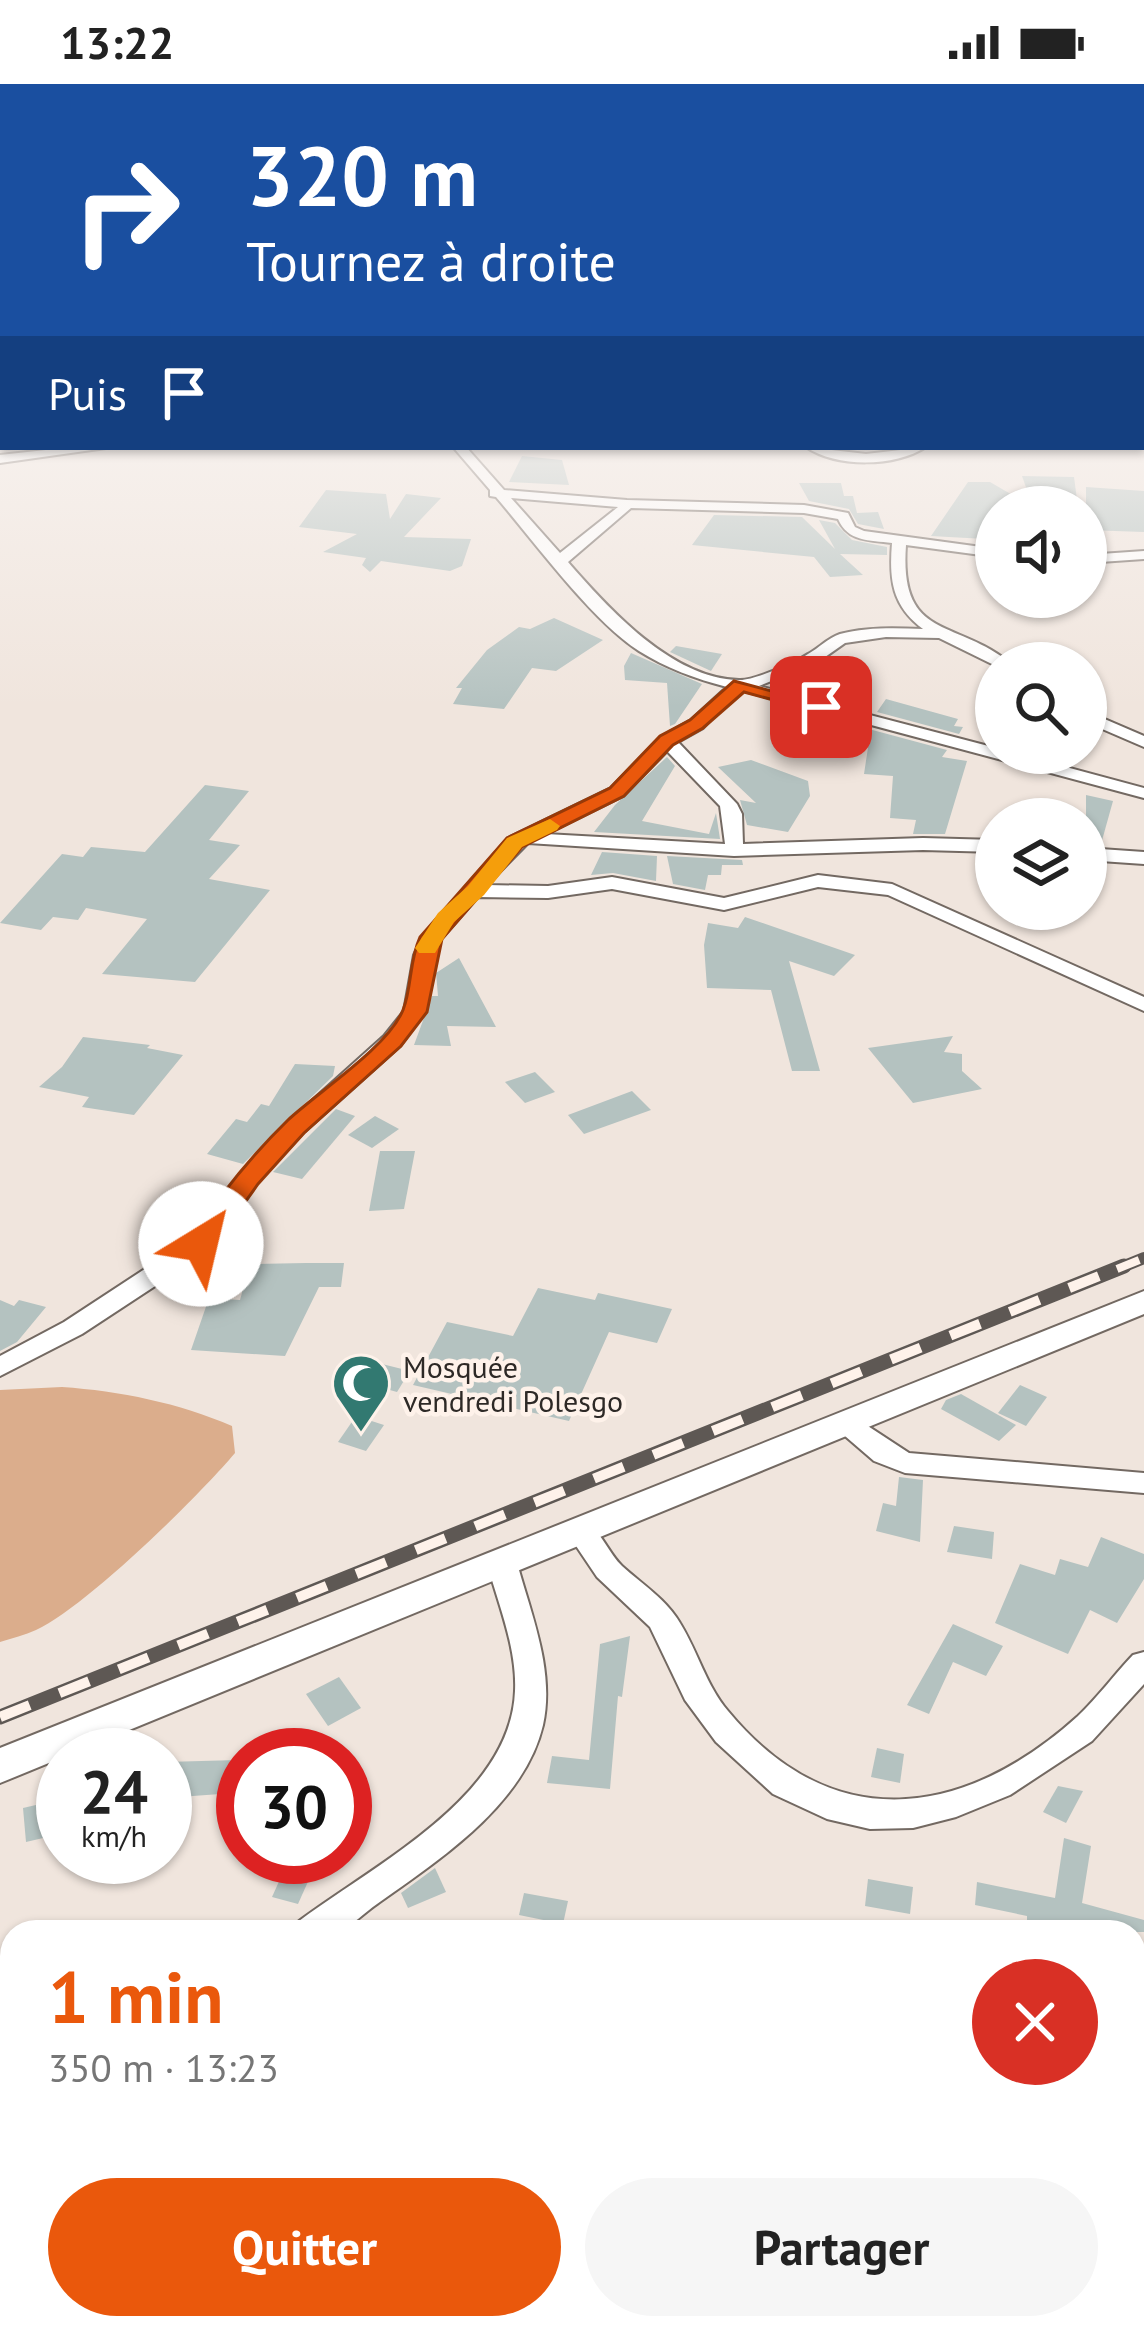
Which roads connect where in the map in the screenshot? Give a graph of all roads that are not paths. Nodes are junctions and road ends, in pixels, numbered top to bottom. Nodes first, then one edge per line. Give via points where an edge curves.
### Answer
1 (498, 496) edge
2 (534, 496) edge
3 (627, 504) junction
4 (899, 542) junction
5 (975, 551) edge
6 (1144, 555) edge
7 (1107, 558) edge
8 (560, 561) junction
9 (936, 634) junction
10 (975, 651) edge
11 (741, 685) junction
12 (1107, 725) edge
13 (667, 740) junction
14 (1144, 742) edge
15 (1144, 793) edge
16 (515, 842) junction
17 (975, 846) edge
18 (734, 850) junction
19 (1107, 855) edge
20 (1144, 858) edge
21 (476, 891) junction
22 (1144, 1005) edge
23 (1144, 1302) edge
24 (5, 1362) edge
25 (848, 1423) junction
26 (1144, 1483) edge
27 (580, 1531) junction
28 (502, 1562) junction
29 (1144, 1664) edge
30 (0, 1766) edge
31 (328, 1920) edge

1 - 8 street
2 - 3 street
3 - 4 street via 822,511 843,516 852,533
3 - 8 street
4 - 5 street
4 - 9 street via 898,596
6 - 7 street
8 - 11 street via 643,646 697,674
9 - 10 street
9 - 11 street via 841,639 812,659
11 - 13 street
11 - 15 street
12 - 14 street
13 - 16 street via 617,792
13 - 18 street via 728,804
16 - 18 street
16 - 21 street
17 - 18 street
19 - 20 street
21 - 22 street via 612,884 724,904 798,883 869,885
21 - 24 street via 432,937 415,1012 295,1128 201,1244
23 - 25 street
25 - 26 street via 904,1462
25 - 27 street
27 - 28 street
27 - 29 street via 662,1620 700,1699 746,1752 788,1785 849,1814 891,1818 982,1792 1084,1730
28 - 30 street
28 - 31 street via 532,1693 509,1763 457,1827

